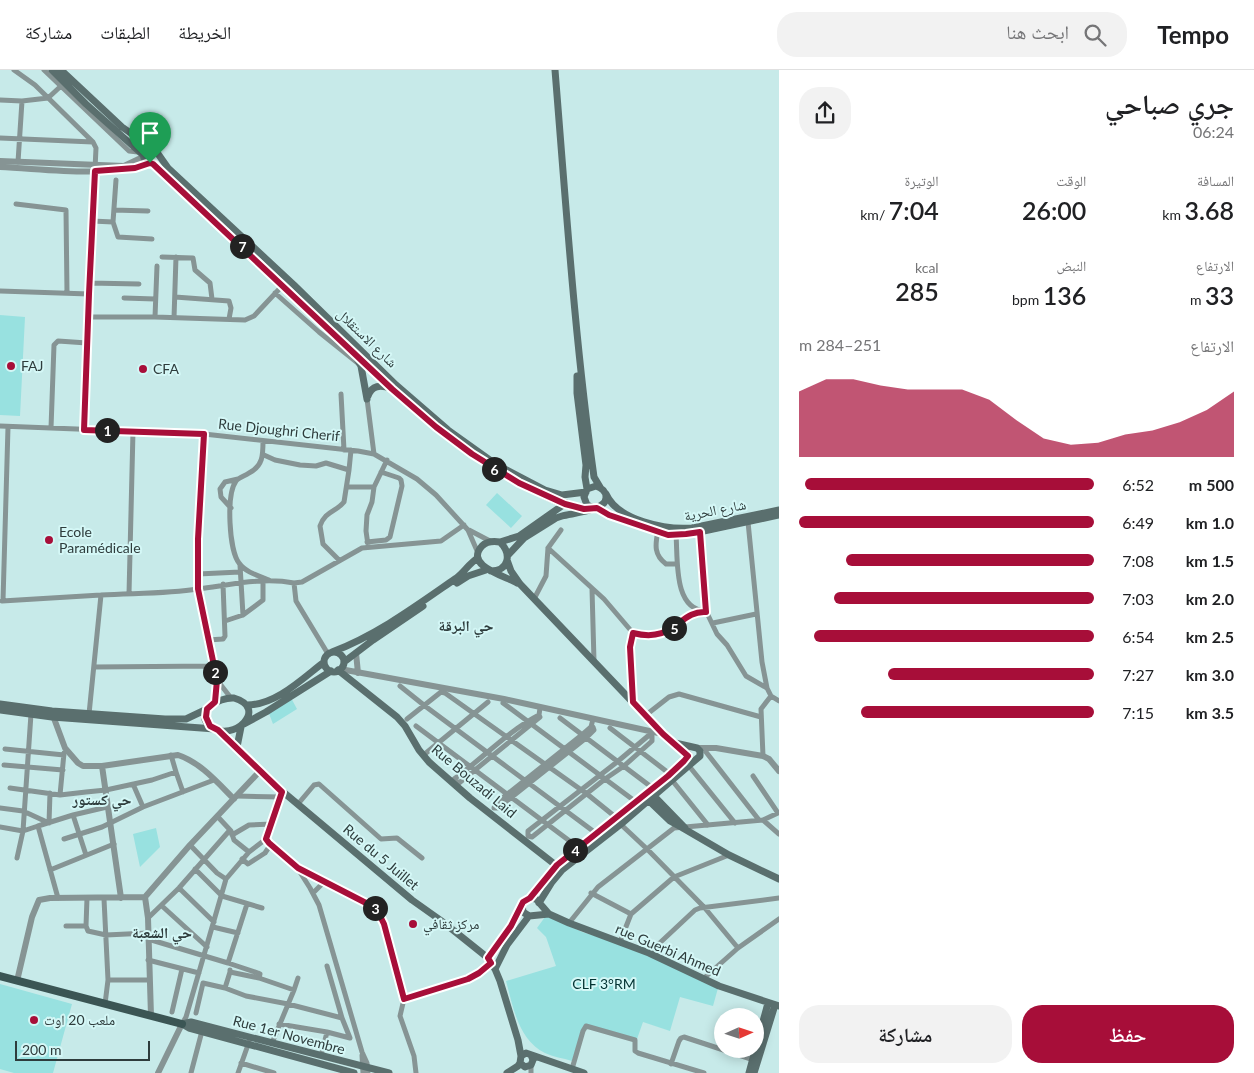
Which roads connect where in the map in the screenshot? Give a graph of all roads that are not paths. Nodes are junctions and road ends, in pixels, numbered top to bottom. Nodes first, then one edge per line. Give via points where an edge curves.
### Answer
1 (14, 70) edge
2 (44, 70) edge
3 (52, 70) edge
4 (61, 70) edge
5 (555, 70) edge
6 (61, 86) junction
7 (48, 98) junction
8 (0, 100) edge
9 (22, 101) junction
10 (0, 138) edge
11 (18, 139) junction
12 (93, 142) junction
13 (155, 152) junction
14 (142, 155) junction
15 (0, 161) edge
16 (18, 162) junction
17 (151, 164) junction
18 (0, 167) edge
19 (95, 168) junction
20 (116, 180) dead end
21 (16, 204) dead end
22 (114, 210) junction
23 (148, 211) dead end
24 (92, 221) junction
25 (113, 222) junction
26 (152, 239) dead end
27 (162, 257) dead end
28 (176, 257) junction
29 (156, 266) dead end
30 (89, 283) junction
31 (139, 284) dead end
32 (283, 285) junction
33 (0, 291) edge
34 (66, 293) junction
35 (275, 293) junction
36 (89, 294) junction
37 (175, 297) junction
38 (124, 298) dead end
39 (156, 299) junction
40 (212, 299) junction
41 (88, 317) junction
42 (155, 317) junction
43 (174, 318) junction
44 (229, 319) junction
45 (577, 338) junction
46 (87, 344) junction
47 (352, 350) junction
48 (361, 366) junction
49 (392, 389) junction
50 (341, 394) dead end
51 (367, 399) junction
52 (0, 426) edge
53 (8, 427) junction
54 (51, 428) junction
55 (84, 430) junction
56 (133, 431) junction
57 (204, 434) junction
58 (263, 441) junction
59 (344, 450) junction
60 (351, 450) junction
61 (374, 454) junction
62 (264, 455) junction
63 (387, 460) junction
64 (349, 470) junction
65 (381, 472) junction
66 (238, 479) junction
67 (347, 487) junction
68 (374, 487) junction
69 (600, 487) junction
70 (587, 491) junction
71 (573, 494) junction
72 (606, 494) junction
73 (542, 495) junction
74 (565, 504) junction
75 (231, 508) junction
76 (594, 508) junction
77 (779, 510) edge
78 (551, 514) junction
79 (779, 515) edge
80 (748, 522) junction
81 (466, 527) junction
82 (561, 530) dead end
83 (658, 531) junction
84 (700, 532) junction
85 (676, 535) junction
86 (490, 541) junction
87 (500, 542) junction
88 (368, 545) junction
89 (548, 548) junction
90 (478, 555) junction
91 (508, 557) junction
92 (339, 560) junction
93 (240, 564) junction
94 (677, 564) junction
95 (488, 570) junction
96 (240, 572) junction
97 (198, 574) junction
98 (272, 581) junction
99 (262, 582) junction
100 (242, 583) junction
101 (294, 583) junction
102 (223, 584) junction
103 (520, 584) junction
104 (198, 589) junction
105 (592, 589) junction
106 (129, 594) junction
107 (101, 595) junction
108 (534, 599) junction
109 (2, 601) edge
110 (697, 611) junction
111 (706, 612) junction
112 (756, 614) junction
113 (243, 615) junction
114 (225, 621) junction
115 (713, 622) junction
116 (633, 633) junction
117 (208, 640) junction
118 (330, 653) junction
119 (356, 653) junction
120 (594, 661) junction
121 (324, 662) junction
122 (213, 666) junction
123 (94, 667) junction
124 (338, 668) junction
125 (358, 673) junction
126 (217, 680) junction
127 (400, 686) dead end
128 (767, 688) junction
129 (771, 696) junction
130 (231, 698) junction
131 (779, 701) edge
132 (215, 702) junction
133 (488, 702) dead end
134 (633, 702) junction
135 (503, 703) dead end
136 (0, 704) edge
137 (247, 705) junction
138 (425, 706) junction
139 (207, 709) junction
140 (0, 710) edge
141 (540, 711) junction
142 (31, 714) junction
143 (52, 714) junction
144 (89, 714) junction
145 (475, 714) junction
146 (646, 715) junction
147 (761, 717) junction
148 (560, 718) dead end
149 (408, 719) dead end
150 (592, 719) junction
151 (529, 722) junction
152 (242, 725) junction
153 (416, 726) dead end
154 (610, 728) dead end
155 (216, 729) junction
156 (456, 729) junction
157 (663, 734) junction
158 (585, 736) junction
159 (510, 739) junction
160 (439, 743) junction
161 (673, 743) junction
162 (634, 746) junction
163 (237, 747) junction
164 (716, 748) junction
165 (6, 749) dead end
166 (566, 750) junction
167 (640, 750) junction
168 (29, 752) junction
169 (65, 752) junction
170 (699, 752) junction
171 (426, 753) dead end
172 (171, 755) junction
173 (490, 755) junction
174 (688, 755) junction
175 (763, 756) junction
176 (617, 762) junction
177 (4, 765) dead end
178 (102, 766) junction
179 (547, 766) junction
180 (624, 766) junction
181 (689, 766) junction
182 (27, 767) junction
183 (473, 769) junction
184 (63, 770) junction
185 (260, 771) junction
186 (779, 771) edge
187 (176, 772) junction
188 (599, 775) junction
189 (668, 776) junction
190 (753, 776) dead end
191 (605, 779) junction
192 (214, 780) junction
193 (526, 782) junction
194 (133, 784) junction
195 (10, 788) dead end
196 (25, 790) junction
197 (106, 790) junction
198 (581, 790) junction
199 (183, 792) junction
200 (50, 793) junction
201 (281, 794) junction
202 (588, 794) junction
203 (649, 794) junction
204 (60, 795) junction
205 (509, 796) junction
206 (235, 798) junction
207 (632, 799) dead end
208 (298, 804) junction
209 (107, 807) junction
210 (143, 807) junction
211 (560, 807) junction
212 (0, 808) edge
213 (23, 811) junction
214 (566, 811) junction
215 (778, 813) edge
216 (72, 815) junction
217 (218, 816) junction
218 (614, 816) junction
219 (761, 820) junction
220 (543, 821) junction
221 (49, 823) junction
222 (110, 823) junction
223 (735, 823) junction
224 (272, 824) junction
225 (549, 824) junction
226 (621, 824) junction
227 (708, 825) junction
228 (38, 826) junction
229 (0, 827) edge
230 (685, 829) junction
231 (22, 831) junction
232 (593, 831) dead end
233 (231, 833) junction
234 (79, 834) junction
235 (779, 834) edge
236 (64, 839) dead end
237 (268, 841) junction
238 (114, 844) junction
239 (190, 845) junction
240 (575, 845) dead end
241 (648, 849) junction
242 (249, 852) junction
243 (86, 855) junction
244 (729, 855) junction
245 (18, 858) dead end
246 (422, 858) dead end
247 (205, 859) junction
248 (242, 859) junction
249 (560, 867) junction
250 (298, 868) junction
251 (195, 869) junction
252 (50, 870) junction
253 (674, 877) junction
254 (226, 879) junction
255 (779, 879) edge
256 (324, 882) junction
257 (179, 888) junction
258 (313, 893) junction
259 (591, 893) junction
260 (222, 896) junction
261 (58, 898) junction
262 (87, 898) junction
263 (121, 898) junction
264 (145, 898) junction
265 (530, 898) junction
266 (779, 898) edge
267 (104, 899) junction
268 (247, 904) junction
269 (539, 904) junction
270 (162, 906) junction
271 (522, 907) junction
272 (704, 907) junction
273 (262, 908) dead end
274 (537, 914) junction
275 (549, 914) junction
276 (631, 914) junction
277 (529, 916) junction
278 (148, 918) junction
279 (779, 920) edge
280 (569, 923) junction
281 (213, 924) junction
282 (66, 926) dead end
283 (86, 926) junction
284 (238, 933) junction
285 (106, 935) junction
286 (148, 936) junction
287 (620, 942) junction
288 (207, 947) junction
289 (738, 948) junction
290 (650, 953) junction
291 (204, 956) junction
292 (148, 960) junction
293 (229, 963) junction
294 (491, 963) junction
295 (327, 966) dead end
296 (182, 969) junction
297 (230, 972) junction
298 (199, 973) junction
299 (0, 976) edge
300 (259, 978) junction
301 (298, 978) dead end
302 (703, 979) junction
303 (108, 980) junction
304 (149, 980) junction
305 (17, 981) junction
306 (226, 988) junction
307 (294, 990) junction
308 (404, 999) junction
309 (105, 1004) junction
310 (288, 1004) junction
311 (774, 1005) edge
312 (172, 1012) dead end
313 (196, 1013) dead end
314 (151, 1016) junction
315 (342, 1018) junction
316 (182, 1024) junction
317 (279, 1024) junction
318 (202, 1031) junction
319 (327, 1032) junction
320 (249, 1040) junction
321 (272, 1043) junction
322 (322, 1052) dead end
323 (755, 1060) junction
324 (527, 1062) edge
325 (241, 1063) junction
326 (671, 1064) junction
327 (572, 1069) junction
328 (365, 1070) edge
329 (263, 1071) edge
330 (158, 1073) edge
331 (190, 1073) edge
332 (238, 1073) edge
333 (274, 1073) edge
334 (354, 1073) edge
335 (389, 1073) edge
336 (416, 1073) edge
337 (507, 1073) edge
338 (522, 1073) edge
339 (584, 1073) edge
340 (704, 1073) edge
341 (748, 1073) edge
342 (754, 1073) edge

1 - 7 street via 35,84
2 - 6 street
3 - 14 main road
4 - 13 main road, شارع الاستقلال via 122,127
5 - 45 main road
6 - 7 street
6 - 14 street via 129,150
7 - 9 street
7 - 12 street
8 - 9 street
9 - 11 street
10 - 11 street
11 - 12 street
11 - 16 street
12 - 19 street via 96,148
13 - 14 main road via 146,150
13 - 17 main road via 157,159
13 - 71 main road, شارع الاستقلال via 182,182 396,385 448,430 497,465 532,484 554,493
14 - 17 main road
14 - 19 street via 124,166
15 - 16 street
16 - 19 street
17 - 19 street via 135,168
17 - 32 main road, شارع الاستقلال
18 - 19 street
19 - 24 street
20 - 22 street
21 - 34 street via 66,210
22 - 23 street
22 - 25 street
24 - 25 street
24 - 30 street
25 - 26 street via 119,238
27 - 28 street
28 - 37 street
28 - 40 street via 193,258 195,270 210,283
29 - 39 street
30 - 31 street
30 - 36 street
32 - 35 street
32 - 47 main road, شارع الاستقلال
33 - 34 street
34 - 36 street
35 - 44 street via 249,319
35 - 48 street
36 - 41 street
37 - 40 street
37 - 43 street
38 - 39 street
39 - 42 street
40 - 44 street via 229,301
41 - 42 street
41 - 46 street
42 - 43 street
43 - 44 street
45 - 69 main road via 594,477
45 - 70 main road via 577,393
46 - 54 street via 58,341 54,345
46 - 55 street
47 - 48 main road
47 - 49 main road, شارع الاستقلال
48 - 51 main road
49 - 51 main road via 375,386 370,389
49 - 73 main road, شارع الاستقلال via 472,454
50 - 59 street
51 - 61 street
52 - 53 street, Rue Djoughri Cherif
53 - 54 street, Rue Djoughri Cherif
53 - 109 street
54 - 55 street, Rue Djoughri Cherif
55 - 56 street, Rue Djoughri Cherif
56 - 57 street, Rue Djoughri Cherif
56 - 106 street
57 - 58 street, Rue Djoughri Cherif
57 - 97 street
58 - 59 street, Rue Djoughri Cherif
58 - 62 street
59 - 60 street, Rue Djoughri Cherif
60 - 61 street, Rue Djoughri Cherif
60 - 64 street
61 - 63 street, Rue Djoughri Cherif
62 - 64 street via 300,465 326,463
62 - 66 street via 257,468
63 - 65 street
63 - 81 street, Rue Djoughri Cherif via 436,495
64 - 67 street
65 - 68 street
65 - 88 street via 399,478 402,486 390,537
66 - 75 street via 232,489
66 - 75 street via 225,482 220,489 221,498
67 - 68 street
67 - 92 street via 344,502 328,514 320,526 324,544
68 - 88 street via 367,522
69 - 70 main road via 593,486
69 - 72 main road
70 - 71 main road, شارع الاستقلال
70 - 76 main road via 585,501
71 - 74 main road
72 - 76 main road via 604,504
72 - 77 main road, شارع الحرية via 609,500 632,517 665,528 692,528
73 - 74 main road, شارع الاستقلال
73 - 78 main road via 549,503
74 - 76 main road, شارع الاستقلال
74 - 78 main road
75 - 93 street via 233,546
76 - 83 main road, شارع الحرية
76 - 91 main road via 550,522 524,538
78 - 87 main road via 519,536
79 - 80 main road, شارع الحرية
80 - 84 main road, شارع الحرية
80 - 112 street
81 - 86 street
81 - 88 street via 441,541
81 - 90 street
82 - 89 street
83 - 85 main road, شارع الحرية
83 - 94 street via 657,555 666,564
84 - 85 main road, شارع الحرية
84 - 111 street
85 - 94 street
86 - 87 main road
86 - 90 main road via 483,545
87 - 91 main road
88 - 92 street
89 - 105 street
89 - 108 street via 546,576
90 - 95 main road via 480,563
90 - 118 main road via 458,577 372,634
91 - 95 main road via 503,567
91 - 103 main road via 511,571
92 - 101 street via 302,582
93 - 96 street
93 - 98 street
94 - 110 street via 683,594
95 - 103 main road
95 - 119 main road via 468,576
96 - 97 street
96 - 100 street
97 - 104 street
98 - 99 street
98 - 101 street
99 - 100 street
99 - 113 street via 263,600
100 - 102 street
100 - 113 street
101 - 118 street via 296,602
102 - 104 street
102 - 114 street
103 - 108 main road
104 - 106 street
104 - 117 street
105 - 116 street
105 - 120 street
106 - 107 street
107 - 109 street
107 - 123 street
108 - 120 main road
110 - 111 street
110 - 116 street via 663,634 643,636
111 - 115 street
112 - 115 street
112 - 128 street
113 - 114 street
114 - 117 street via 225,638
115 - 128 street via 717,634 746,676
116 - 134 street via 630,647
117 - 122 street
118 - 121 main road
118 - 124 main road via 340,654
119 - 124 main road
119 - 125 street
120 - 134 main road
121 - 124 main road via 326,668
121 - 137 main road via 294,686 259,704
122 - 123 street
122 - 126 street
123 - 144 street
124 - 125 street
124 - 152 main road
124 - 249 main road, Rue Bouzadi Laid via 397,717 422,756 443,775
125 - 141 street via 431,685
126 - 130 street
126 - 132 street
127 - 138 street
128 - 129 street
129 - 131 street
129 - 147 street via 762,707
130 - 132 main road
130 - 137 main road
132 - 139 main road
133 - 145 street
134 - 146 main road
135 - 151 street
136 - 143 main road
137 - 152 main road via 248,716
138 - 145 street via 442,692
138 - 149 street
138 - 156 street
139 - 144 main road via 179,719
139 - 155 main road via 207,721
140 - 142 main road
141 - 150 street
141 - 151 street
142 - 143 main road
142 - 168 street
143 - 144 main road
143 - 155 main road
143 - 169 street
145 - 156 street
145 - 159 street
146 - 147 street via 669,697 679,694
146 - 157 main road
147 - 175 street
148 - 158 street
150 - 157 street
150 - 158 street via 594,730
151 - 159 street
151 - 166 street
152 - 155 main road via 233,730
152 - 163 main road
153 - 160 street
154 - 162 street
155 - 163 main road, Rue du 5 Juillet
156 - 160 street
156 - 173 street
157 - 161 main road
158 - 166 street
158 - 176 street
159 - 173 street
159 - 179 street
160 - 171 street
160 - 183 street
161 - 170 main road
161 - 174 main road
162 - 167 street
162 - 167 street via 645,737 652,736 652,741
162 - 176 street
163 - 185 main road, Rue du 5 Juillet
164 - 170 street
164 - 170 street
164 - 175 street
165 - 168 street
166 - 179 street
166 - 188 street
167 - 180 street
167 - 189 street
168 - 169 street
168 - 182 street
169 - 178 street via 83,766
169 - 184 street
170 - 174 main road via 689,750
170 - 181 main road
170 - 219 street
172 - 178 street
172 - 187 street
172 - 192 street via 186,757
173 - 183 street
173 - 193 street
174 - 189 main road
175 - 186 street
176 - 180 street
176 - 188 street
177 - 182 street
178 - 197 street
179 - 193 street
179 - 198 street
180 - 191 street
180 - 203 street
181 - 189 main road
181 - 223 street
182 - 184 street
182 - 196 street
183 - 205 street
184 - 204 street
185 - 201 main road, Rue du 5 Juillet
185 - 206 street
187 - 194 street
187 - 199 street
188 - 191 street
188 - 198 street
189 - 203 main road
189 - 227 street
190 - 215 street
191 - 202 street
191 - 207 street
192 - 199 street
192 - 206 street
193 - 205 street
193 - 211 street
194 - 197 street
194 - 210 street
195 - 196 street
196 - 200 street
196 - 213 street
197 - 204 street
197 - 209 street
198 - 202 street
198 - 211 street
199 - 210 street
200 - 204 street
200 - 221 street
201 - 206 street
201 - 208 main road, Rue du 5 Juillet
201 - 224 street
202 - 214 street
202 - 218 street
203 - 218 main road
203 - 226 main road
203 - 230 main road via 670,822
205 - 220 street
206 - 217 street
208 - 246 street via 314,785 319,784 381,839 396,838
208 - 294 main road, Rue du 5 Juillet
209 - 216 street
209 - 222 street
210 - 222 street
211 - 214 street
211 - 220 street
212 - 213 street
213 - 221 street
213 - 231 street
214 - 225 street
214 - 232 street
215 - 219 street
216 - 221 street
216 - 234 street
217 - 233 street
217 - 239 street
218 - 226 street
218 - 249 main road
219 - 223 street
219 - 235 street
220 - 225 street
220 - 225 street via 528,831 528,836 532,837
221 - 228 street
222 - 234 street
222 - 238 street
223 - 227 street
224 - 233 street via 249,825
224 - 237 street
225 - 240 street
226 - 241 street
226 - 249 main road
227 - 230 street
228 - 231 street
228 - 252 street
229 - 231 street
230 - 241 street via 670,830
230 - 244 main road
231 - 245 street
233 - 242 street via 234,840
233 - 247 street
234 - 236 street
234 - 243 street
237 - 242 street
237 - 248 street via 267,851 250,863
237 - 250 street
238 - 243 street
238 - 263 street
239 - 247 street
239 - 264 street
241 - 253 street
241 - 259 street
242 - 248 street
243 - 252 street
244 - 253 street
244 - 255 main road
247 - 251 street
247 - 254 street
248 - 254 street
249 - 265 main road
249 - 269 main road
250 - 256 street
250 - 258 street
251 - 257 street
251 - 260 street
252 - 261 street
253 - 272 street
253 - 276 street
254 - 260 street
256 - 258 street
256 - 308 street via 368,904 381,916
257 - 270 street
257 - 281 street
258 - 328 street
259 - 276 street
259 - 280 street
260 - 268 street
260 - 281 street
261 - 262 street
261 - 305 street via 43,898 35,908
262 - 267 street
262 - 283 street
263 - 264 street
263 - 267 street
264 - 278 street
265 - 269 main road
265 - 271 main road via 523,902
266 - 272 street
267 - 285 street
268 - 273 street
268 - 284 street
269 - 274 main road
269 - 275 main road
270 - 278 street
270 - 288 street
271 - 277 main road
271 - 294 main road
272 - 289 street
272 - 290 street via 695,910
274 - 275 main road
274 - 277 main road
275 - 280 main road, rue Guerbi Ahmed
276 - 287 street
277 - 294 main road
278 - 286 street
279 - 289 street
280 - 287 main road, rue Guerbi Ahmed
281 - 284 street
281 - 288 street
282 - 283 street
283 - 285 street via 88,931
284 - 293 street
285 - 286 street
285 - 303 street
286 - 291 street
286 - 292 street
287 - 290 main road, rue Guerbi Ahmed
288 - 291 street
289 - 302 street
290 - 302 main road, rue Guerbi Ahmed
291 - 293 street
291 - 298 street
292 - 296 street
292 - 304 street
293 - 297 street
293 - 300 street via 260,974
294 - 308 street via 468,979
294 - 324 main road
295 - 315 street
296 - 298 street
296 - 312 street
297 - 300 street
297 - 306 street
298 - 316 street
299 - 305 main road, Rue 1er Novembre
300 - 307 street
301 - 307 street
302 - 311 main road, rue Guerbi Ahmed
303 - 304 street
303 - 309 street
304 - 314 street
305 - 309 main road, Rue 1er Novembre
306 - 310 street via 246,996
306 - 313 street via 203,983
307 - 310 street
308 - 336 street via 400,1016 414,1056
309 - 314 main road, Rue 1er Novembre
310 - 315 street
310 - 317 street
311 - 323 main road
314 - 316 main road, Rue 1er Novembre
315 - 319 street via 350,1038
316 - 318 main road, Rue 1er Novembre
316 - 320 main road, Rue 1er Novembre via 191,1022
316 - 330 street
317 - 319 street
317 - 321 street
318 - 320 main road, Rue 1er Novembre
318 - 331 street
319 - 322 street
320 - 321 main road, Rue 1er Novembre
320 - 325 street
320 - 334 main road, Rue 1er Novembre
321 - 328 main road, Rue 1er Novembre
323 - 326 street via 684,1037 679,1041
323 - 341 main road
323 - 342 main road
324 - 327 main road
324 - 337 main road
324 - 338 main road
325 - 329 street
325 - 332 street
326 - 327 street via 635,1051 635,1040 586,1026
326 - 340 street
327 - 339 main road
328 - 335 main road, Rue 1er Novembre
329 - 333 street

